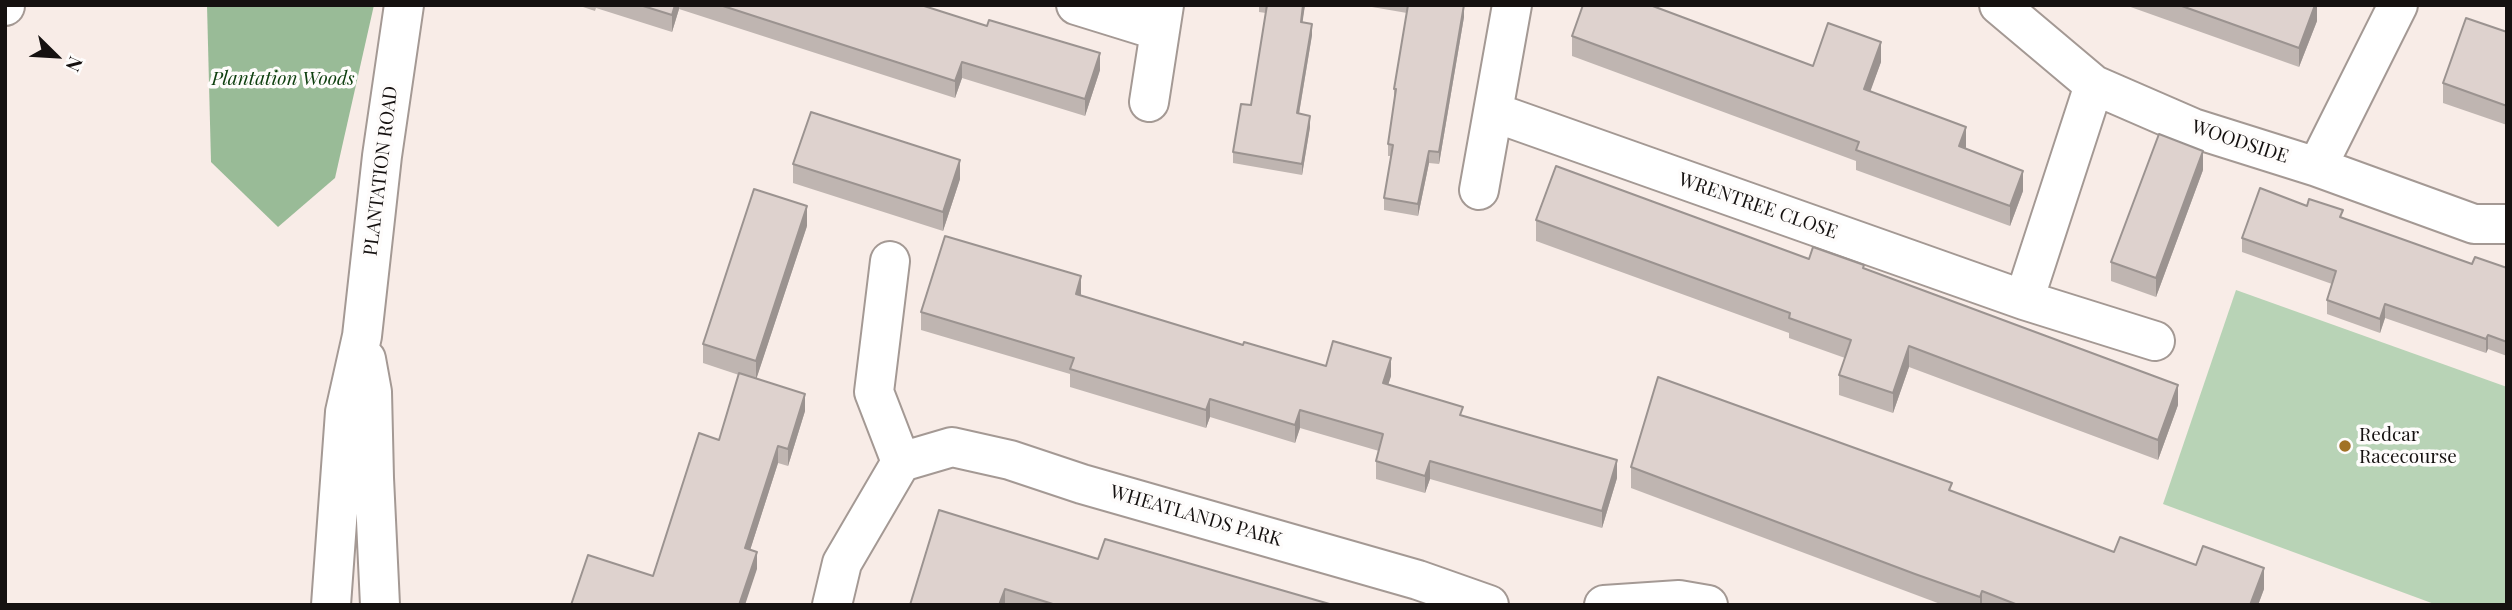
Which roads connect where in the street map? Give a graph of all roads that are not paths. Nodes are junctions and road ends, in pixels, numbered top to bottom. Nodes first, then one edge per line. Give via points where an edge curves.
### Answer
1 (404, 5) edge
2 (1076, 5) edge
3 (1512, 5) edge
4 (1999, 5) edge
5 (2398, 5) edge
6 (1162, 18) edge
7 (2094, 85) junction
8 (1149, 102) dead end
9 (1493, 112) junction
10 (2317, 167) junction
11 (1479, 190) dead end
12 (2507, 224) edge
13 (890, 261) dead end
14 (2024, 300) junction
15 (362, 336) junction
16 (2155, 341) dead end
17 (901, 462) junction
18 (331, 605) edge
19 (380, 605) edge
20 (832, 605) edge
21 (1489, 605) edge
22 (1605, 605) edge
23 (1708, 605) edge

1 - 15 street, PLANTATION ROAD
2 - 6 street
3 - 9 street
4 - 7 street, WOODSIDE
5 - 10 street
6 - 8 street
7 - 10 street, WOODSIDE via 2193,128
7 - 14 street
9 - 11 street
9 - 14 street, WRENTREE CLOSE
10 - 12 street, WOODSIDE via 2474,224
13 - 17 street via 874,392
14 - 16 street, WRENTREE CLOSE
15 - 18 street, PLANTATION ROAD via 345,412
15 - 19 street, PLANTATION ROAD via 372,392
17 - 20 street via 842,564
17 - 21 street, WHEATLANDS PARK via 953,447 1010,460
22 - 23 street via 1679,600

